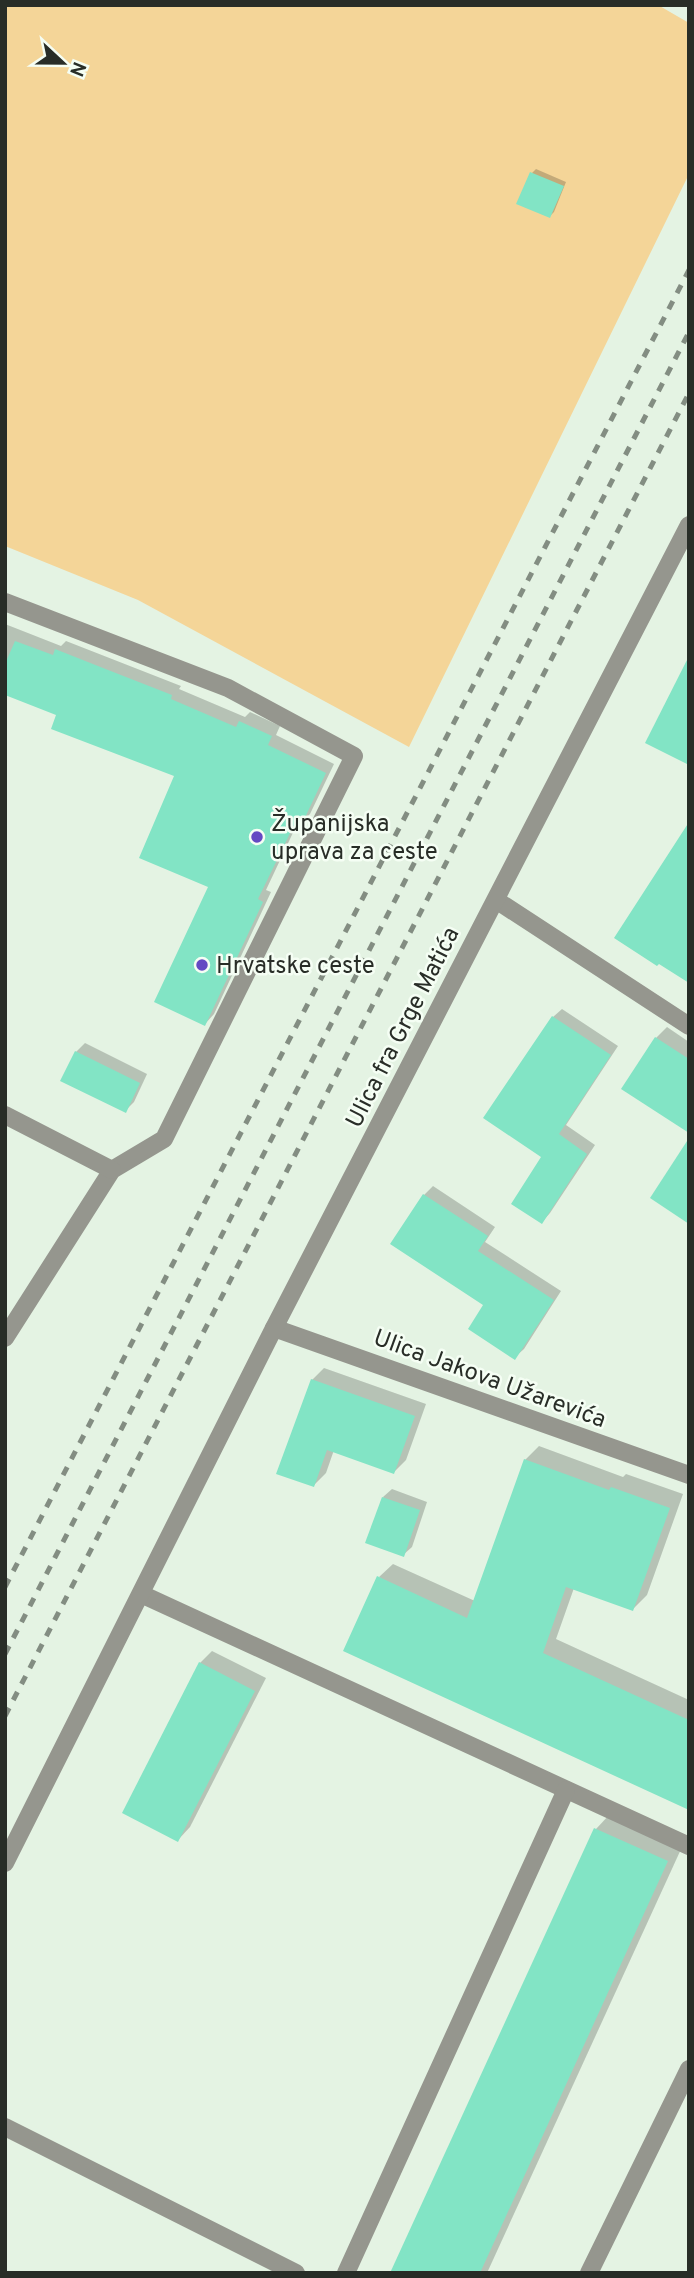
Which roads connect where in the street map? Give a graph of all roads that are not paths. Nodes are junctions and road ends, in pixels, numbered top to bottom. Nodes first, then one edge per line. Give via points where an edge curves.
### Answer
1 (689, 525) edge
2 (5, 602) edge
3 (495, 900) junction
4 (689, 1026) edge
5 (5, 1115) edge
6 (112, 1170) junction
7 (274, 1328) junction
8 (5, 1338) edge
9 (689, 1475) edge
10 (142, 1594) junction
11 (566, 1790) junction
12 (689, 1846) edge
13 (5, 1863) edge
14 (689, 2069) edge
15 (5, 2127) edge
16 (296, 2273) edge
17 (346, 2273) edge
18 (589, 2273) edge

1 - 3 street, Ulica fra Grge Matića
2 - 6 street via 228,688 354,756 164,1139
3 - 4 street
3 - 7 street, Ulica fra Grge Matića
5 - 6 street
6 - 8 street
7 - 9 street, Ulica Jakova Užarevića
7 - 10 street, Ulica fra Grge Matića
10 - 11 street
10 - 13 street, Ulica fra Grge Matića
11 - 12 street
11 - 17 street
14 - 18 street
15 - 16 street

